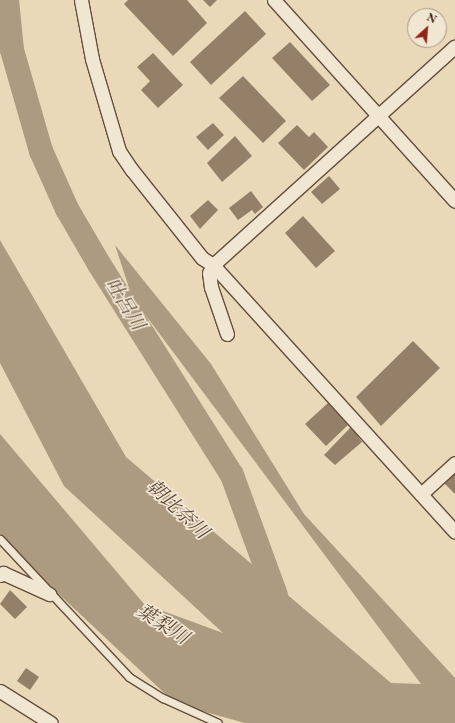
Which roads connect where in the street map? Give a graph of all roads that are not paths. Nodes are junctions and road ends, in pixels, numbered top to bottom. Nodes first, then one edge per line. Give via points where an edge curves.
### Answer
1 (81, 0) edge
2 (274, 0) edge
3 (455, 46) edge
4 (379, 117) junction
5 (455, 201) edge
6 (213, 265) junction
7 (227, 334) dead end
8 (455, 463) edge
9 (421, 494) junction
10 (455, 532) edge
11 (0, 539) edge
12 (0, 575) edge
13 (49, 594) junction
14 (0, 691) edge
15 (51, 723) edge
16 (218, 723) edge

1 - 6 street via 92,59 119,151 163,211 202,258
2 - 4 street
3 - 4 street
4 - 5 street
4 - 6 street
6 - 7 street via 209,273 210,286
6 - 9 street
8 - 9 street
9 - 10 street
11 - 13 lane
12 - 13 street via 3,573
13 - 16 lane via 129,677 163,698
14 - 15 street

